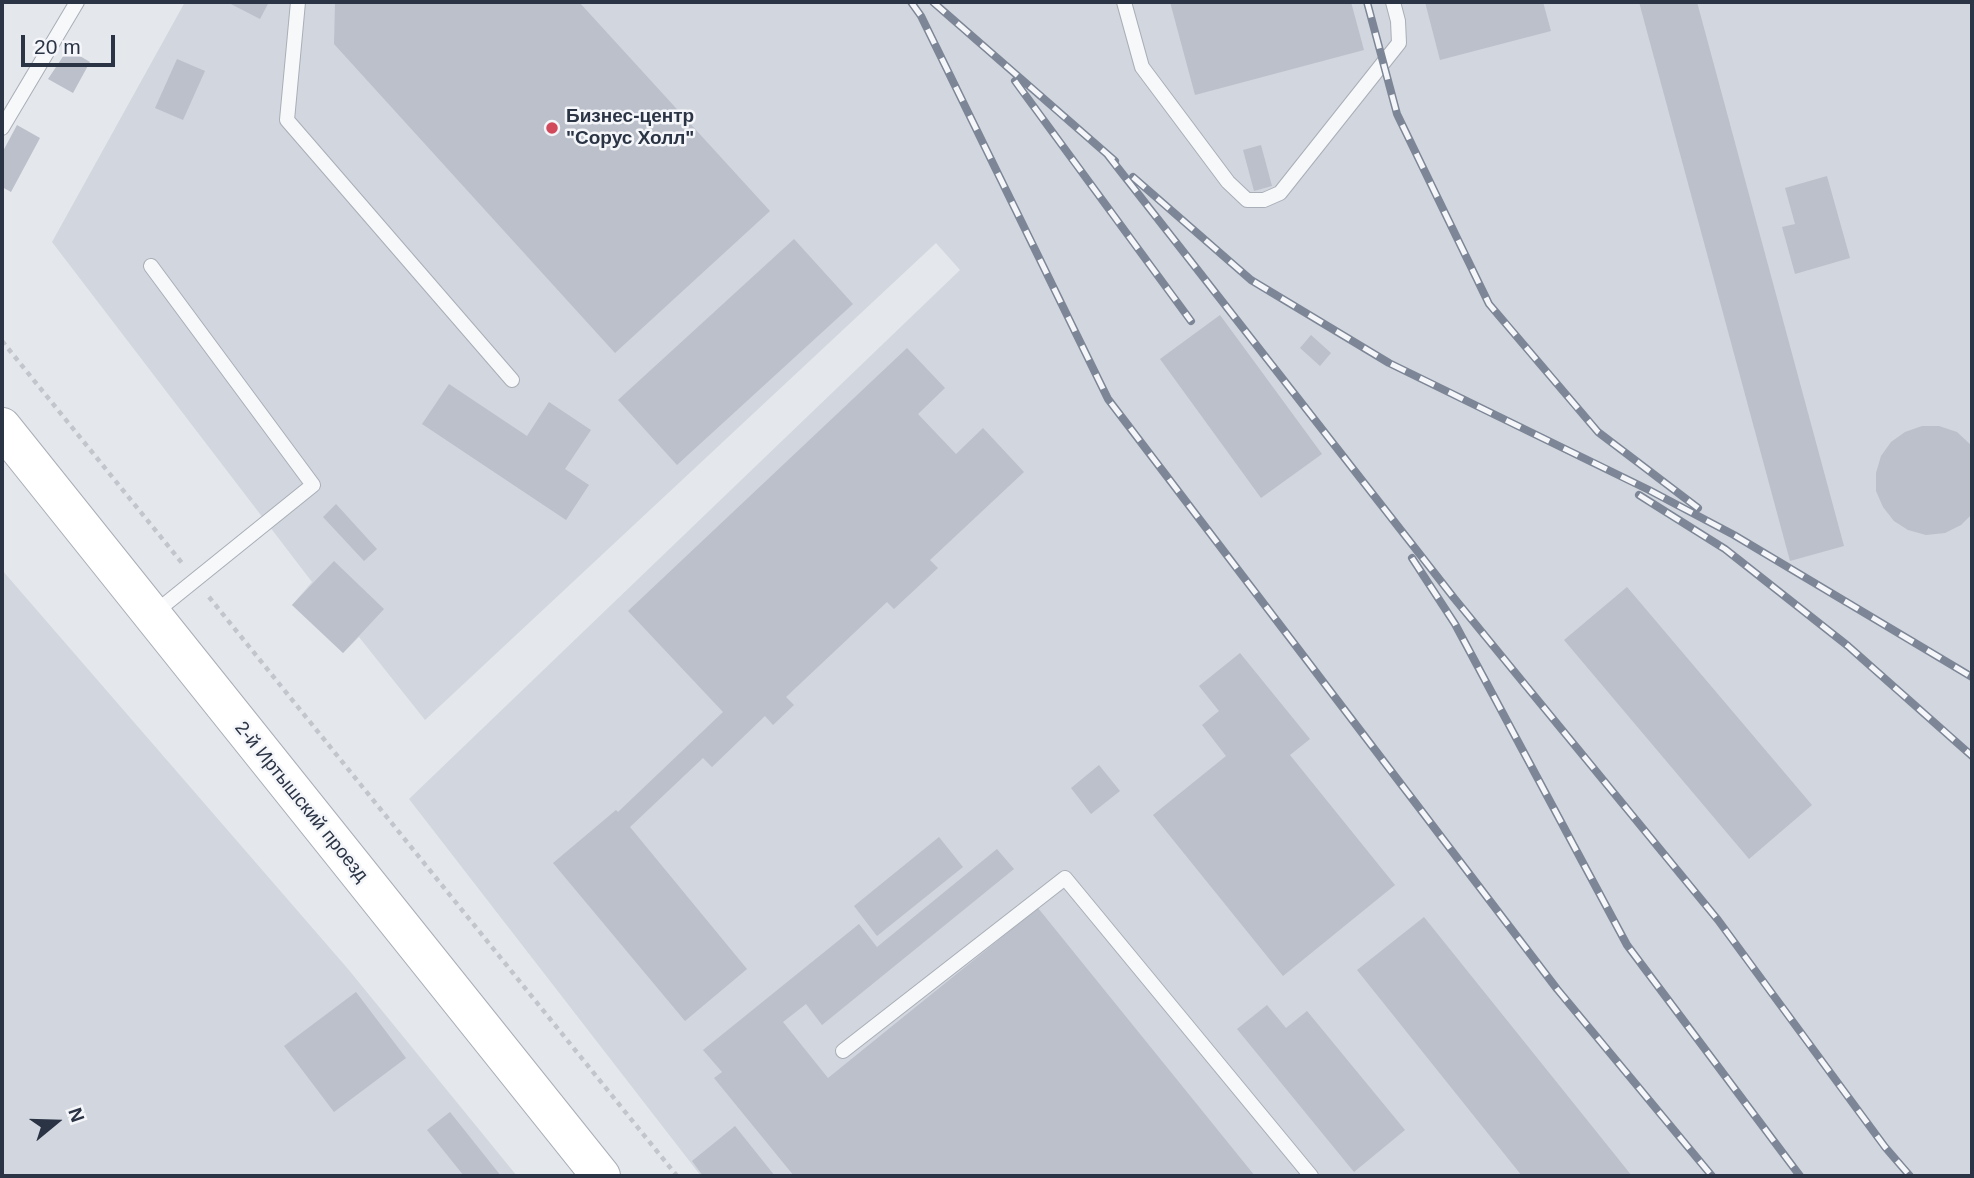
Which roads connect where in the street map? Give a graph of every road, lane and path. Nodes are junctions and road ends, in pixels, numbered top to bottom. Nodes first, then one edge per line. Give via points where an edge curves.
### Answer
1 (77, 2) edge
2 (298, 2) edge
3 (1124, 2) edge
4 (1393, 2) edge
5 (2, 128) edge
6 (151, 266) dead end
7 (2, 341) edge
8 (512, 380) dead end
9 (2, 427) edge
10 (195, 580) junction
11 (152, 615) junction
12 (844, 1051) dead end
13 (601, 1176) edge
14 (677, 1176) edge
15 (1311, 1176) edge

1 - 5 lane
2 - 8 lane via 287,120
3 - 4 lane via 1142,67 1247,201 1280,193 1399,43
6 - 10 lane via 313,485
7 - 10 path
9 - 11 main road, 2-й Иртышский проезд
10 - 11 lane
10 - 14 path
11 - 13 main road, 2-й Иртышский проезд
12 - 15 lane via 1065,878

